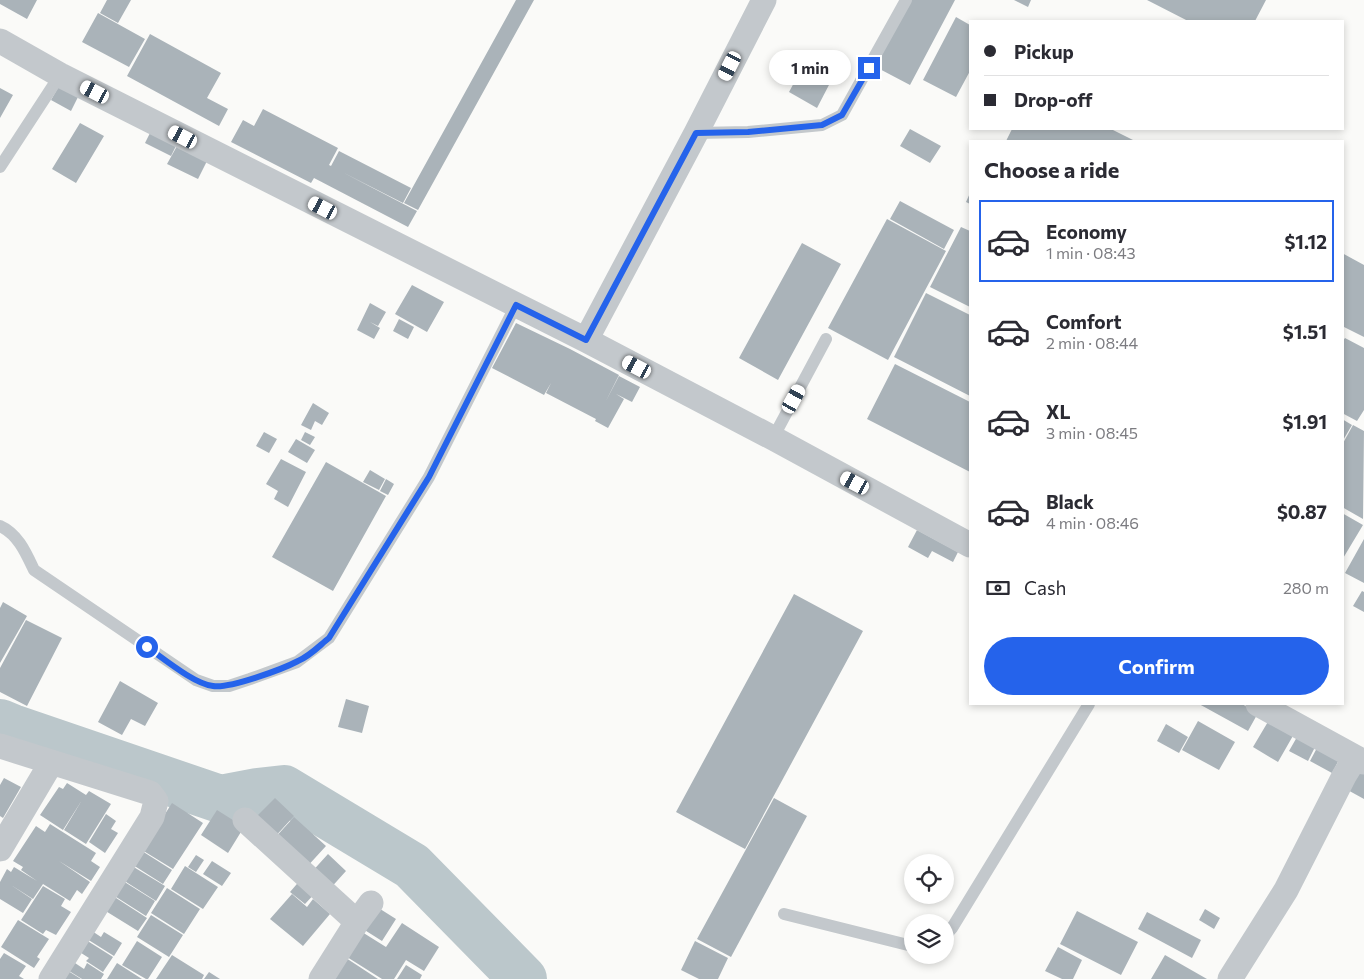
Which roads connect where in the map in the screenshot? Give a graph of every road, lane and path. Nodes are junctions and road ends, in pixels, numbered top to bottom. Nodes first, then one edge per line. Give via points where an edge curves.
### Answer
1 (764, 0) edge
2 (906, 0) edge
3 (0, 40) edge
4 (60, 75) junction
5 (696, 133) junction
6 (0, 167) edge
7 (516, 305) junction
8 (826, 339) dead end
9 (586, 340) junction
10 (773, 438) junction
11 (0, 526) edge
12 (969, 544) edge
13 (1089, 705) edge
14 (1260, 705) edge
15 (0, 746) edge
16 (1360, 760) edge
17 (52, 763) junction
18 (245, 820) dead end
19 (0, 850) edge
20 (784, 914) dead end
21 (954, 925) edge
22 (904, 944) edge
23 (52, 979) edge
24 (321, 979) edge
25 (1230, 979) edge

1 - 5 street
2 - 5 lane via 842,115 822,125
3 - 4 street
4 - 6 lane
4 - 7 street
5 - 9 street
7 - 9 street
7 - 11 lane via 429,477 329,638 297,662 229,686 213,686 196,680 34,570 22,545
8 - 10 lane
9 - 10 street
10 - 12 street
13 - 21 lane
14 - 16 street
15 - 17 street
16 - 25 street via 1344,776 1286,890
17 - 19 street
17 - 23 street via 150,793 156,801 152,817
18 - 24 street via 364,913
20 - 22 lane

